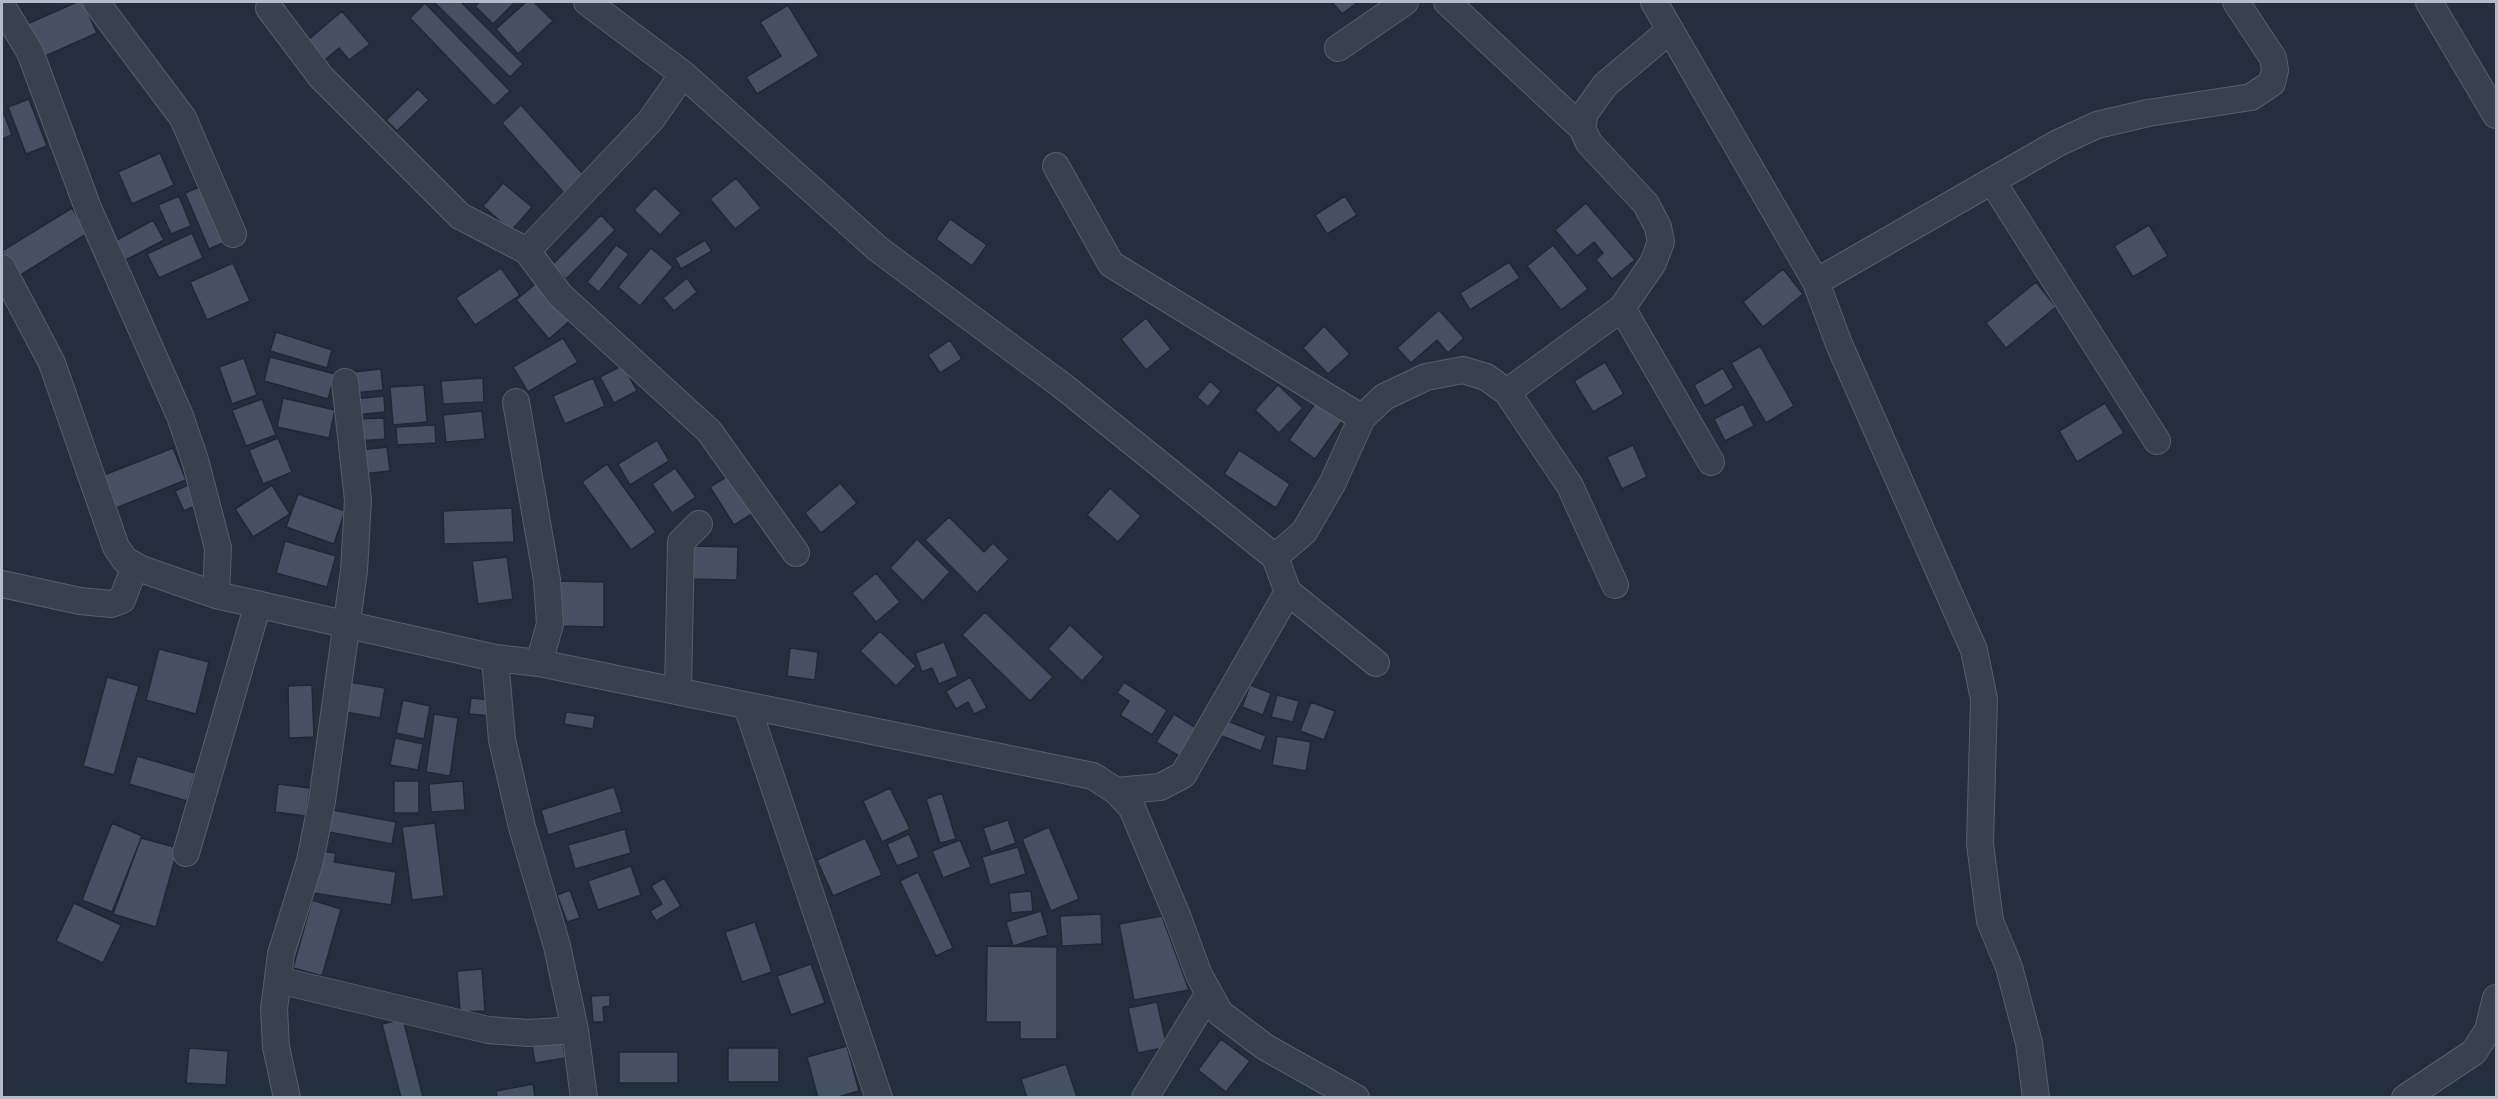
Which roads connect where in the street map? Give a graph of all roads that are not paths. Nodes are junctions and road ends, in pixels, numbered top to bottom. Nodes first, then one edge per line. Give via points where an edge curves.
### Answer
1 (15, 2) edge
2 (96, 2) edge
3 (587, 2) edge
4 (1405, 2) edge
5 (1447, 2) edge
6 (1654, 2) edge
7 (2236, 2) edge
8 (2429, 2) edge
9 (2, 7) edge
10 (269, 8) dead end
11 (1669, 31) junction
12 (1338, 48) dead end
13 (683, 74) junction
14 (2496, 116) edge
15 (1582, 128) junction
16 (1056, 166) dead end
17 (1992, 181) junction
18 (233, 234) dead end
19 (527, 251) junction
20 (2, 268) edge
21 (1816, 282) junction
22 (1622, 308) junction
23 (345, 382) dead end
24 (1507, 392) junction
25 (516, 402) dead end
26 (1362, 418) junction
27 (2157, 441) dead end
28 (1711, 462) dead end
29 (699, 524) dead end
30 (796, 553) dead end
31 (1275, 557) junction
32 (135, 566) junction
33 (2, 584) edge
34 (1615, 585) dead end
35 (1288, 592) junction
36 (216, 595) junction
37 (258, 604) junction
38 (347, 625) junction
39 (495, 658) junction
40 (539, 663) junction
41 (1376, 663) dead end
42 (678, 691) junction
43 (747, 706) junction
44 (1116, 791) junction
45 (186, 853) dead end
46 (278, 980) junction
47 (1209, 993) junction
48 (2496, 998) edge
49 (575, 1030) junction
50 (287, 1098) edge
51 (584, 1098) edge
52 (879, 1098) edge
53 (1144, 1098) edge
54 (1356, 1098) edge
55 (2036, 1098) edge
56 (2405, 1098) edge

1 - 9 street
2 - 18 street via 183,118
3 - 13 street
4 - 12 street
5 - 15 street
6 - 11 street
7 - 17 street via 2273,58 2272,83 2251,97 2097,125
8 - 14 street
9 - 36 street via 30,52 88,208 180,416 218,548
10 - 19 street via 321,77 460,216
11 - 15 street via 1605,85 1585,113
11 - 21 street
13 - 19 street via 651,120
13 - 31 street via 878,249 1064,387
15 - 22 street via 1589,143 1646,204 1658,227 1661,242 1653,263
16 - 26 street via 1111,264
17 - 21 street
17 - 27 street
19 - 30 street via 560,295 709,431
20 - 32 street via 52,363 116,547
21 - 55 street via 1839,344 1974,650 1983,699 1980,844 1990,921 2009,967 2029,1043
22 - 24 street
22 - 28 street
23 - 38 street via 358,500
24 - 26 street via 1486,377 1462,370 1426,377 1384,397
24 - 34 street via 1570,486
25 - 40 street via 547,580 550,624
26 - 31 street via 1332,484 1304,532
29 - 42 street via 681,542
31 - 35 street
32 - 33 street via 122,600 111,604
32 - 36 street
35 - 41 street
35 - 44 street via 1183,776 1160,787
36 - 37 street
37 - 38 street
37 - 45 street
38 - 39 street
38 - 46 street via 318,821 310,861 281,954
39 - 40 street
39 - 49 street via 502,740 557,946
40 - 42 street
42 - 43 street
43 - 44 street via 1093,776
43 - 52 street
44 - 47 street via 1132,808 1142,828
46 - 49 street via 488,1029 529,1033
46 - 50 street via 276,1047
47 - 53 street
47 - 54 street via 1220,1012 1265,1047
48 - 56 street via 2488,1030 2474,1052
49 - 51 street

